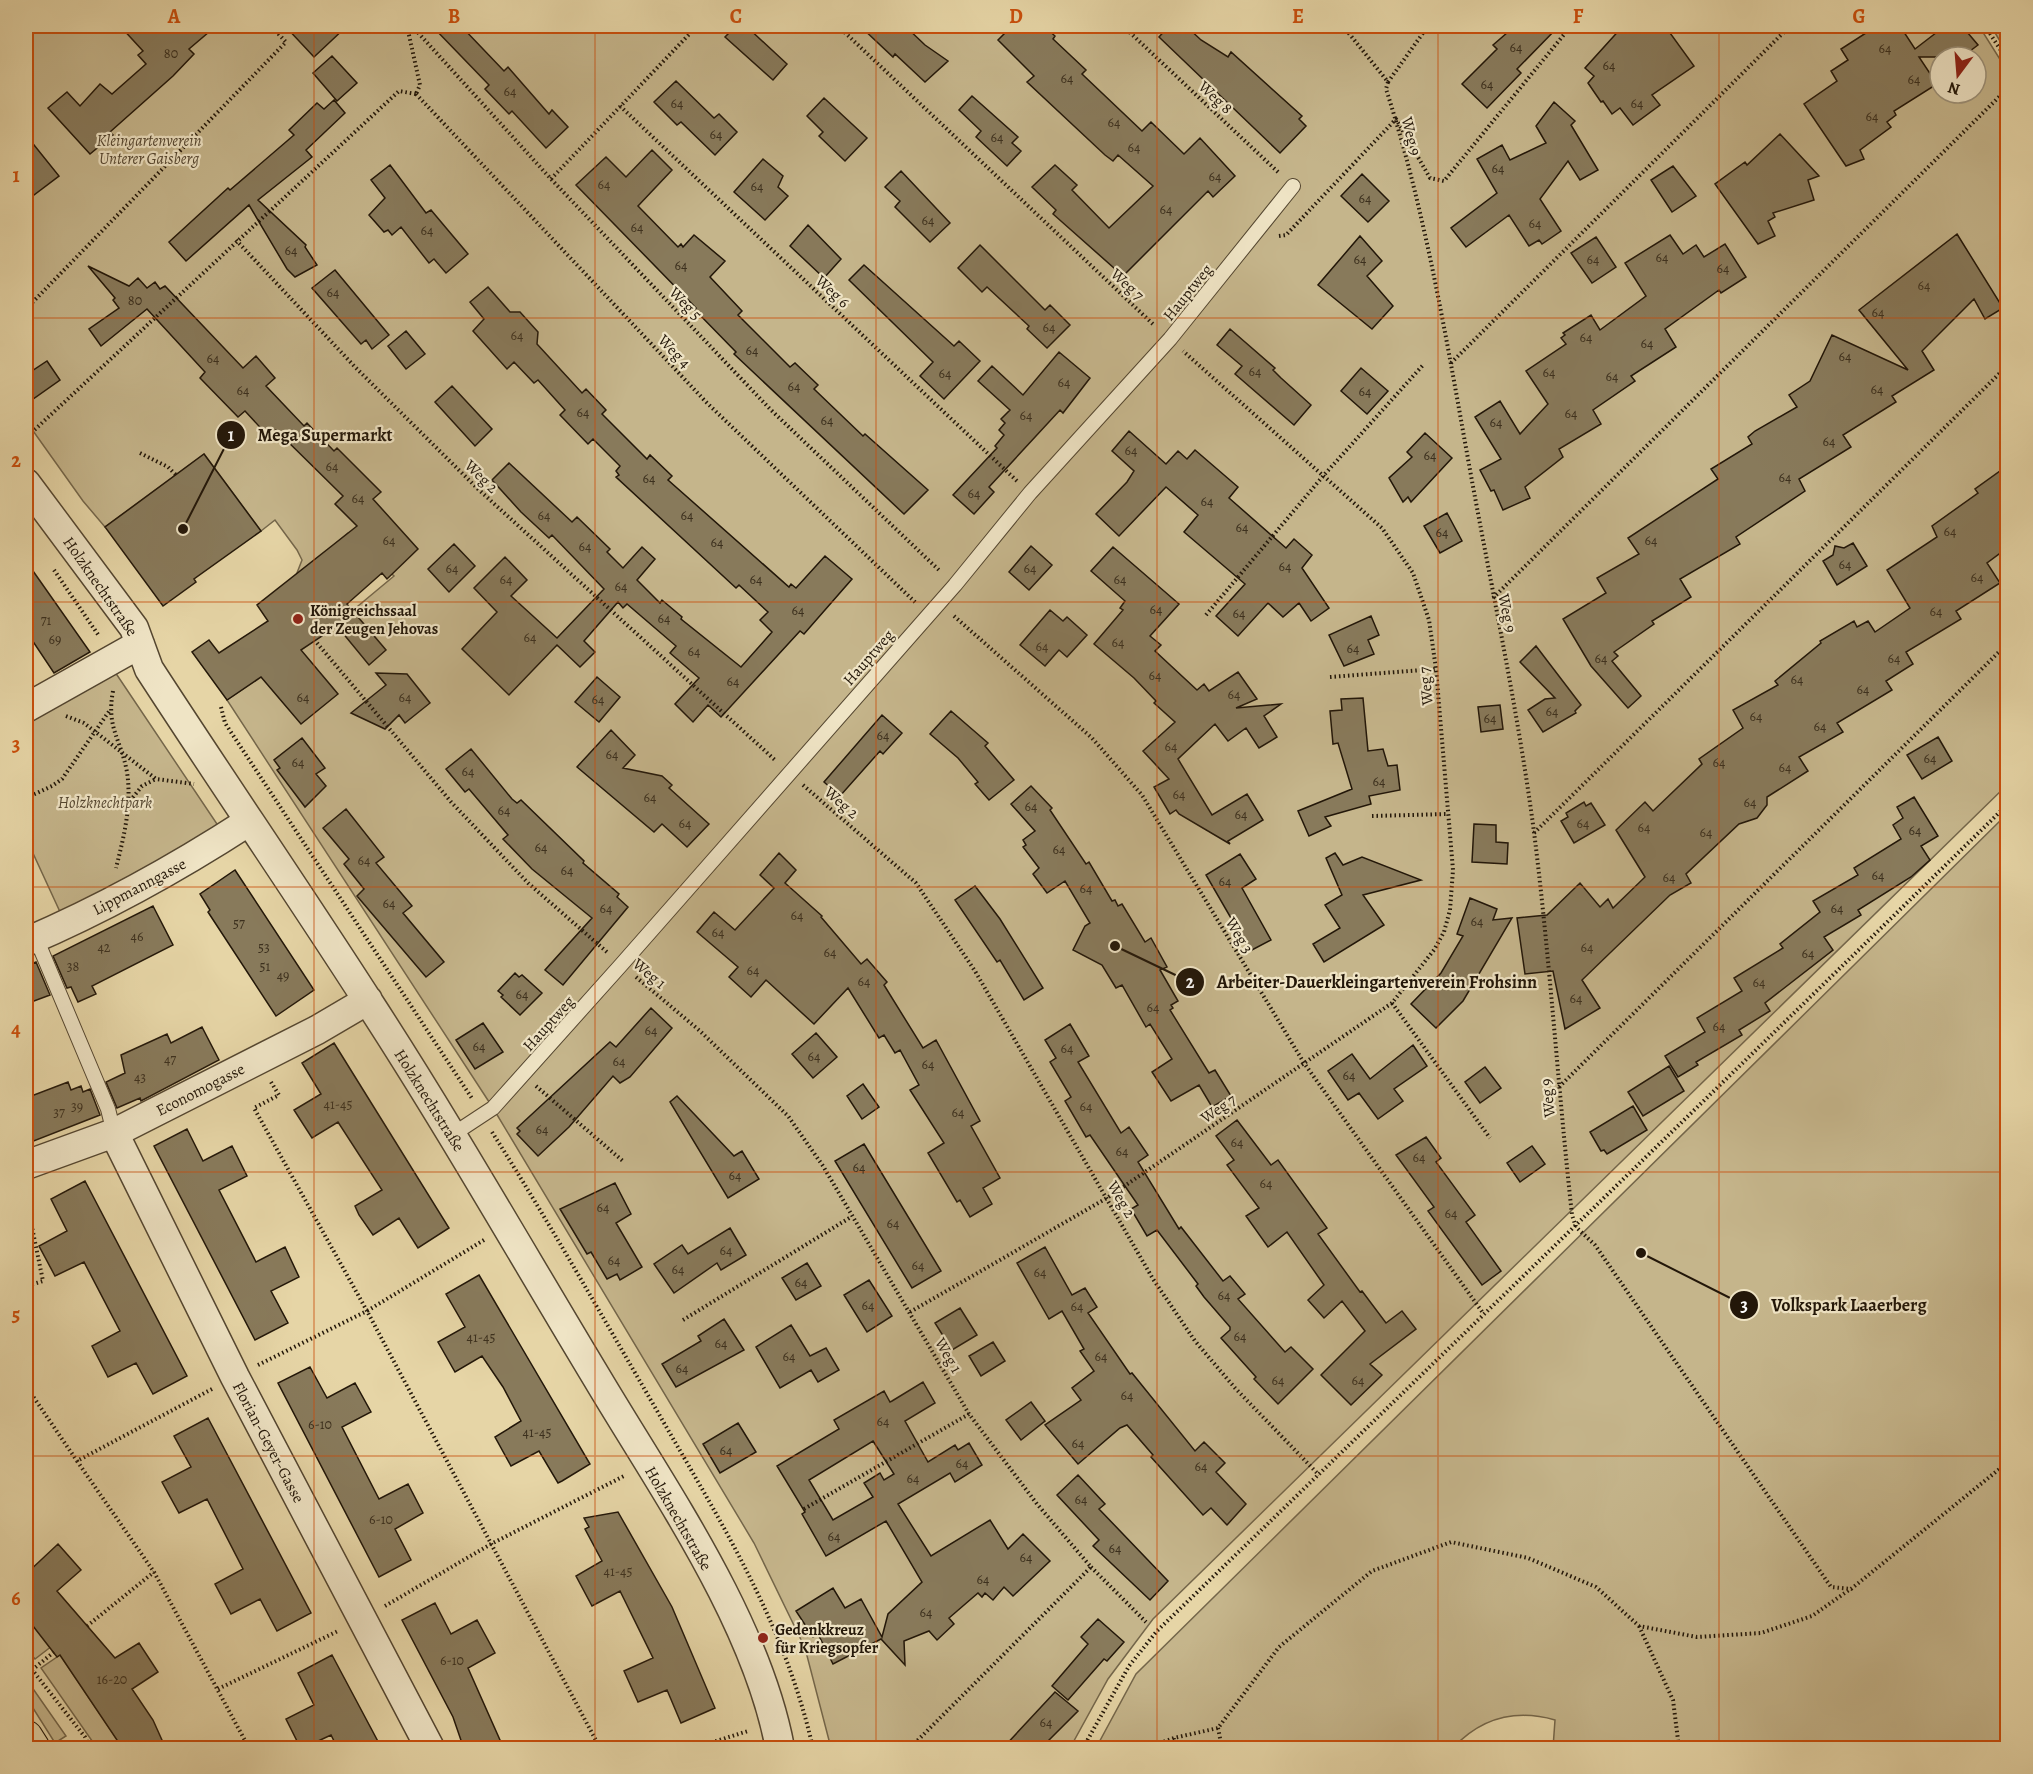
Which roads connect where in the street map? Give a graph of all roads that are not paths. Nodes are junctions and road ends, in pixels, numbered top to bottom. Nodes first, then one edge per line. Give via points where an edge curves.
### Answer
1 (1293, 186) road end
2 (26, 483) edge
3 (140, 644) junction
4 (30, 706) edge
5 (248, 822) junction
6 (31, 940) edge
7 (368, 1000) junction
8 (114, 1133) junction
9 (452, 1135) junction
10 (26, 1165) edge
11 (778, 1736) edge
12 (26, 1737) edge
13 (33, 1749) edge
14 (430, 1749) edge

1 - 9 lane, Hauptweg via 1170,339 1030,493 955,585 621,965 493,1108
2 - 3 street, Holzknechtstraße via 134,628
3 - 4 street
3 - 5 street, Holzknechtstraße via 149,669
5 - 6 street, Lippmanngasse via 194,857
5 - 7 street, Holzknechtstraße
6 - 8 lane via 108,1109
7 - 8 street, Economogasse
7 - 9 street, Holzknechtstraße
8 - 10 street, Economogasse
8 - 14 street, Florian-Geyer-Gasse via 235,1377
9 - 11 street, Holzknechtstraße via 724,1598 757,1669
12 - 13 main road

